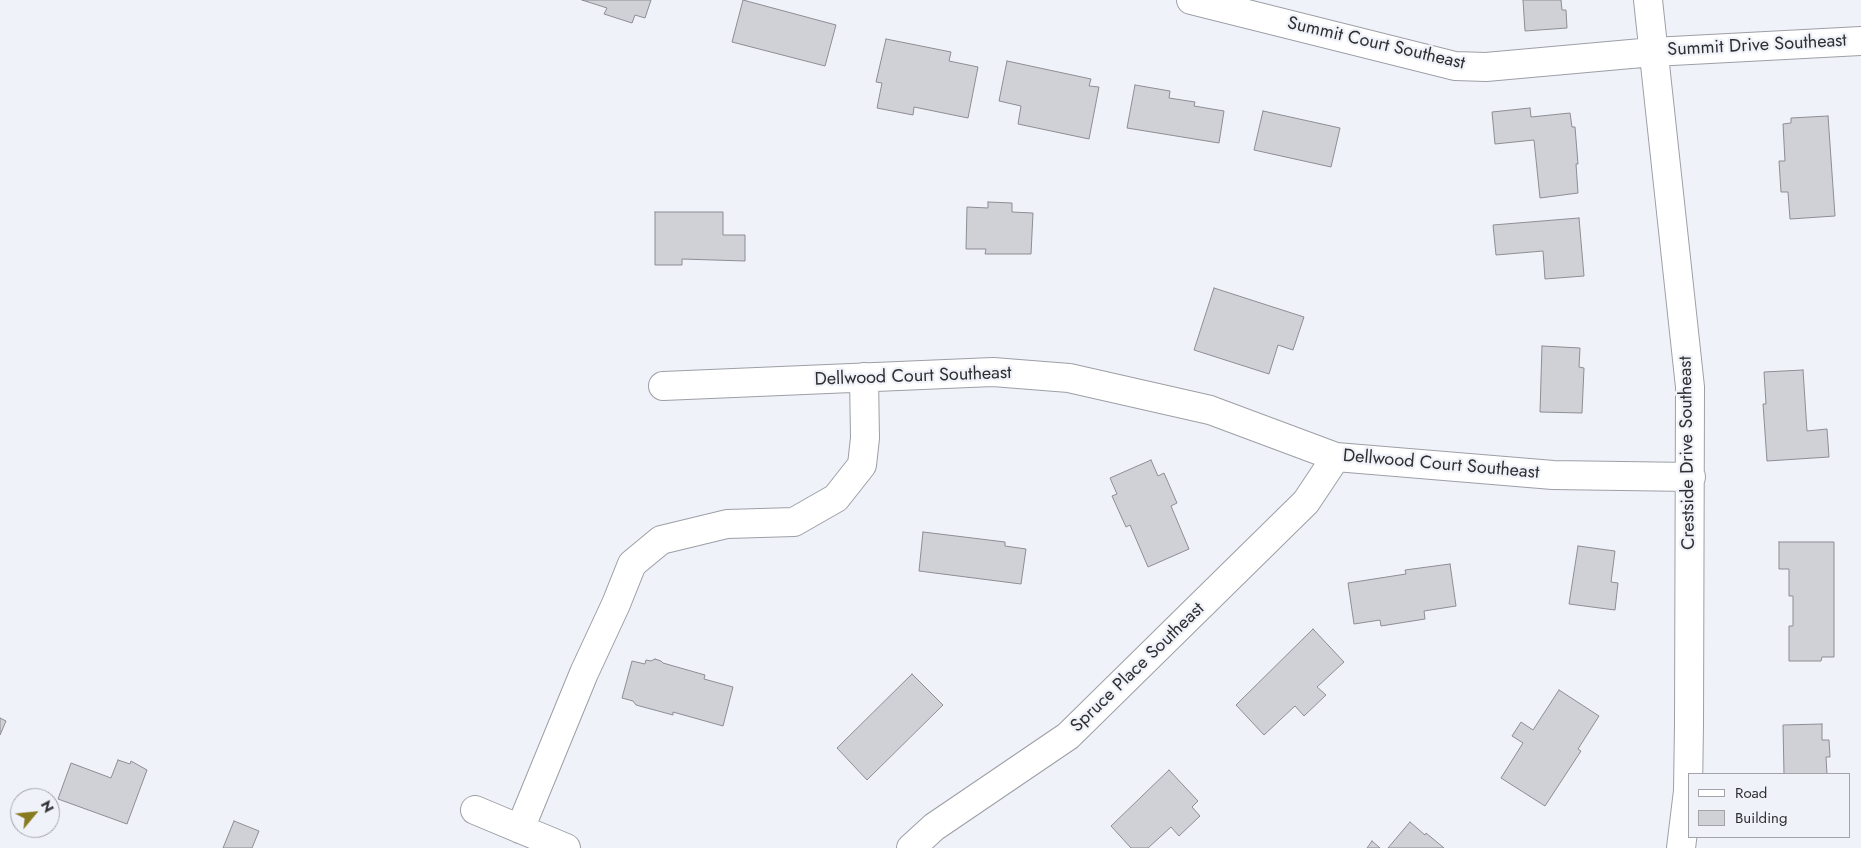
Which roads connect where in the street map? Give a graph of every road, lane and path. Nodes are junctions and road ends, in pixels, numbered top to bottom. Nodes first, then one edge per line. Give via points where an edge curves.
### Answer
1 (1191, 0) edge
2 (1648, 0) edge
3 (1861, 40) edge
4 (1653, 52) junction
5 (864, 377) junction
6 (663, 386) dead end
7 (1336, 457) junction
8 (1691, 477) junction
9 (1688, 773) edge
10 (1688, 782) edge
11 (475, 810) dead end
12 (520, 829) junction
13 (566, 848) edge
14 (911, 848) edge
15 (1681, 848) edge

1 - 4 street, Summit Court Southeast via 1455,66 1486,67
2 - 4 street, Crestside Drive Southeast
3 - 4 street, Summit Drive Southeast
4 - 8 street, Crestside Drive Southeast via 1690,387
5 - 6 street, Dellwood Court Southeast
5 - 7 street, Dellwood Court Southeast via 993,372 1069,378 1210,410
5 - 12 street via 862,465 836,498 794,522 727,524 661,540 632,564
7 - 8 street, Dellwood Court Southeast via 1553,475
7 - 14 street, Spruce Place Southeast via 1306,502 1068,736 934,827
8 - 9 street, Crestside Drive Southeast
10 - 15 street, Crestside Drive Southeast
11 - 12 street
12 - 13 street

